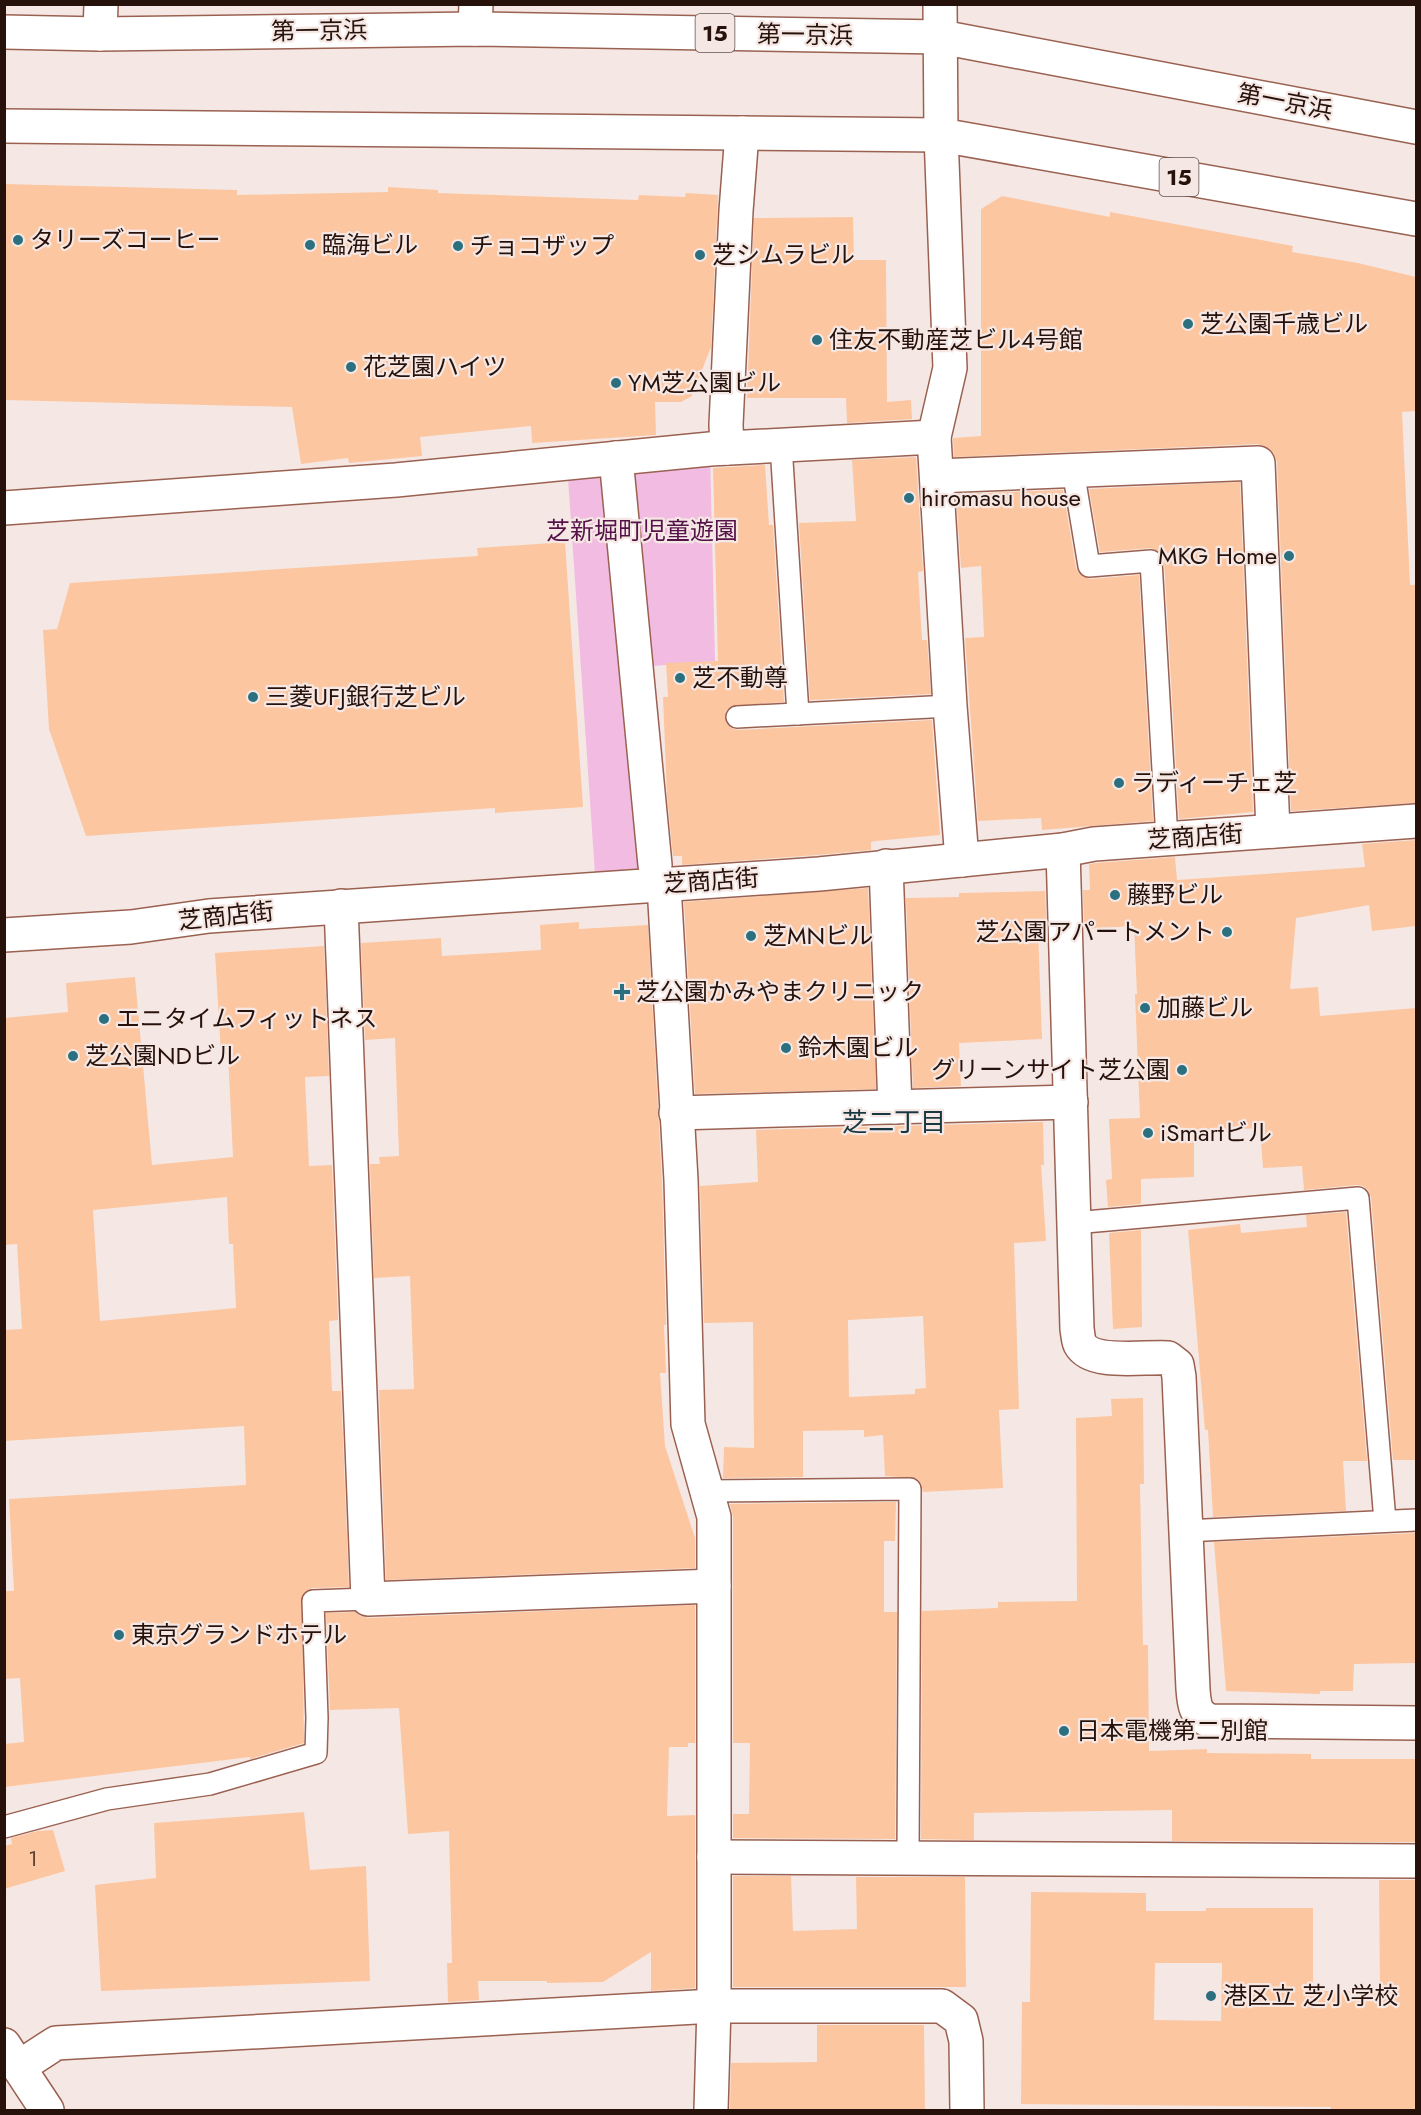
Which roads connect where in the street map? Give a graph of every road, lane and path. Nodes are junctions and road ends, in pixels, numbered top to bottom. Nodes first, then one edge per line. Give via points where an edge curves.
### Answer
1 (940, 4) edge
2 (476, 17) edge
3 (101, 19) edge
4 (4, 32) edge
5 (941, 37) junction
6 (4, 126) edge
7 (1416, 127) edge
8 (742, 133) junction
9 (941, 135) junction
10 (1416, 219) edge
11 (934, 437) junction
12 (781, 445) junction
13 (727, 448) junction
14 (616, 458) junction
15 (1073, 470) junction
16 (937, 476) junction
17 (4, 508) edge
18 (950, 706) junction
19 (798, 714) junction
20 (737, 717) dead end
21 (1416, 821) edge
22 (1273, 831) junction
23 (1167, 839) junction
24 (1063, 850) junction
25 (962, 860) junction
26 (886, 866) junction
27 (659, 875) junction
28 (341, 906) junction
29 (4, 935) edge
30 (1071, 1102) junction
31 (895, 1107) junction
32 (676, 1113) junction
33 (1074, 1223) junction
34 (706, 1491) junction
35 (1416, 1520) edge
36 (1384, 1521) junction
37 (1185, 1531) junction
38 (714, 1587) junction
39 (368, 1599) junction
40 (1416, 1723) edge
41 (4, 1827) edge
42 (714, 1857) junction
43 (908, 1857) junction
44 (1416, 1861) edge
45 (714, 2006) junction
46 (12, 2056) edge
47 (47, 2110) edge
48 (711, 2110) edge
49 (967, 2110) edge

1 - 5 main road
2 - 3 main road, 第一京浜 / 15
2 - 5 main road, 第一京浜 / 15
3 - 4 main road, 第一京浜 / 15
5 - 7 main road, 第一京浜 / 15
5 - 9 main road
6 - 8 main road, 15
8 - 9 main road, 15
8 - 13 main road
9 - 10 main road, 15
9 - 11 main road via 950,368
11 - 12 main road
11 - 16 main road
12 - 13 main road
12 - 19 lane
13 - 14 main road
14 - 17 main road via 396,480
14 - 27 main road
15 - 16 main road
15 - 22 main road via 1258,463
15 - 23 lane via 1089,566 1151,561
16 - 18 main road
18 - 19 lane
18 - 25 main road
19 - 20 lane
21 - 22 main road, 芝商店街
22 - 23 main road, 芝商店街
23 - 24 main road, 芝商店街
24 - 25 main road, 芝商店街
24 - 30 main road
25 - 26 main road, 芝商店街
26 - 27 main road, 芝商店街 via 819,874
26 - 31 main road
27 - 28 main road, 芝商店街
27 - 32 main road
28 - 29 main road, 芝商店街
28 - 39 main road
30 - 31 main road
30 - 33 main road
31 - 32 main road
32 - 34 main road via 688,1424
33 - 36 lane via 1358,1198
33 - 37 main road via 1080,1344 1090,1354 1104,1358 1168,1358 1177,1365
34 - 38 main road via 714,1517
34 - 43 lane via 910,1489
35 - 36 lane
36 - 37 lane
37 - 40 main road via 1194,1701 1203,1719
38 - 39 main road
38 - 42 main road
39 - 41 lane via 313,1601 316,1753 210,1784 107,1799
42 - 43 main road
42 - 45 main road
43 - 44 main road
45 - 46 main road via 56,2043
45 - 48 main road
45 - 49 main road via 942,2006 961,2020 966,2042
46 - 47 main road

